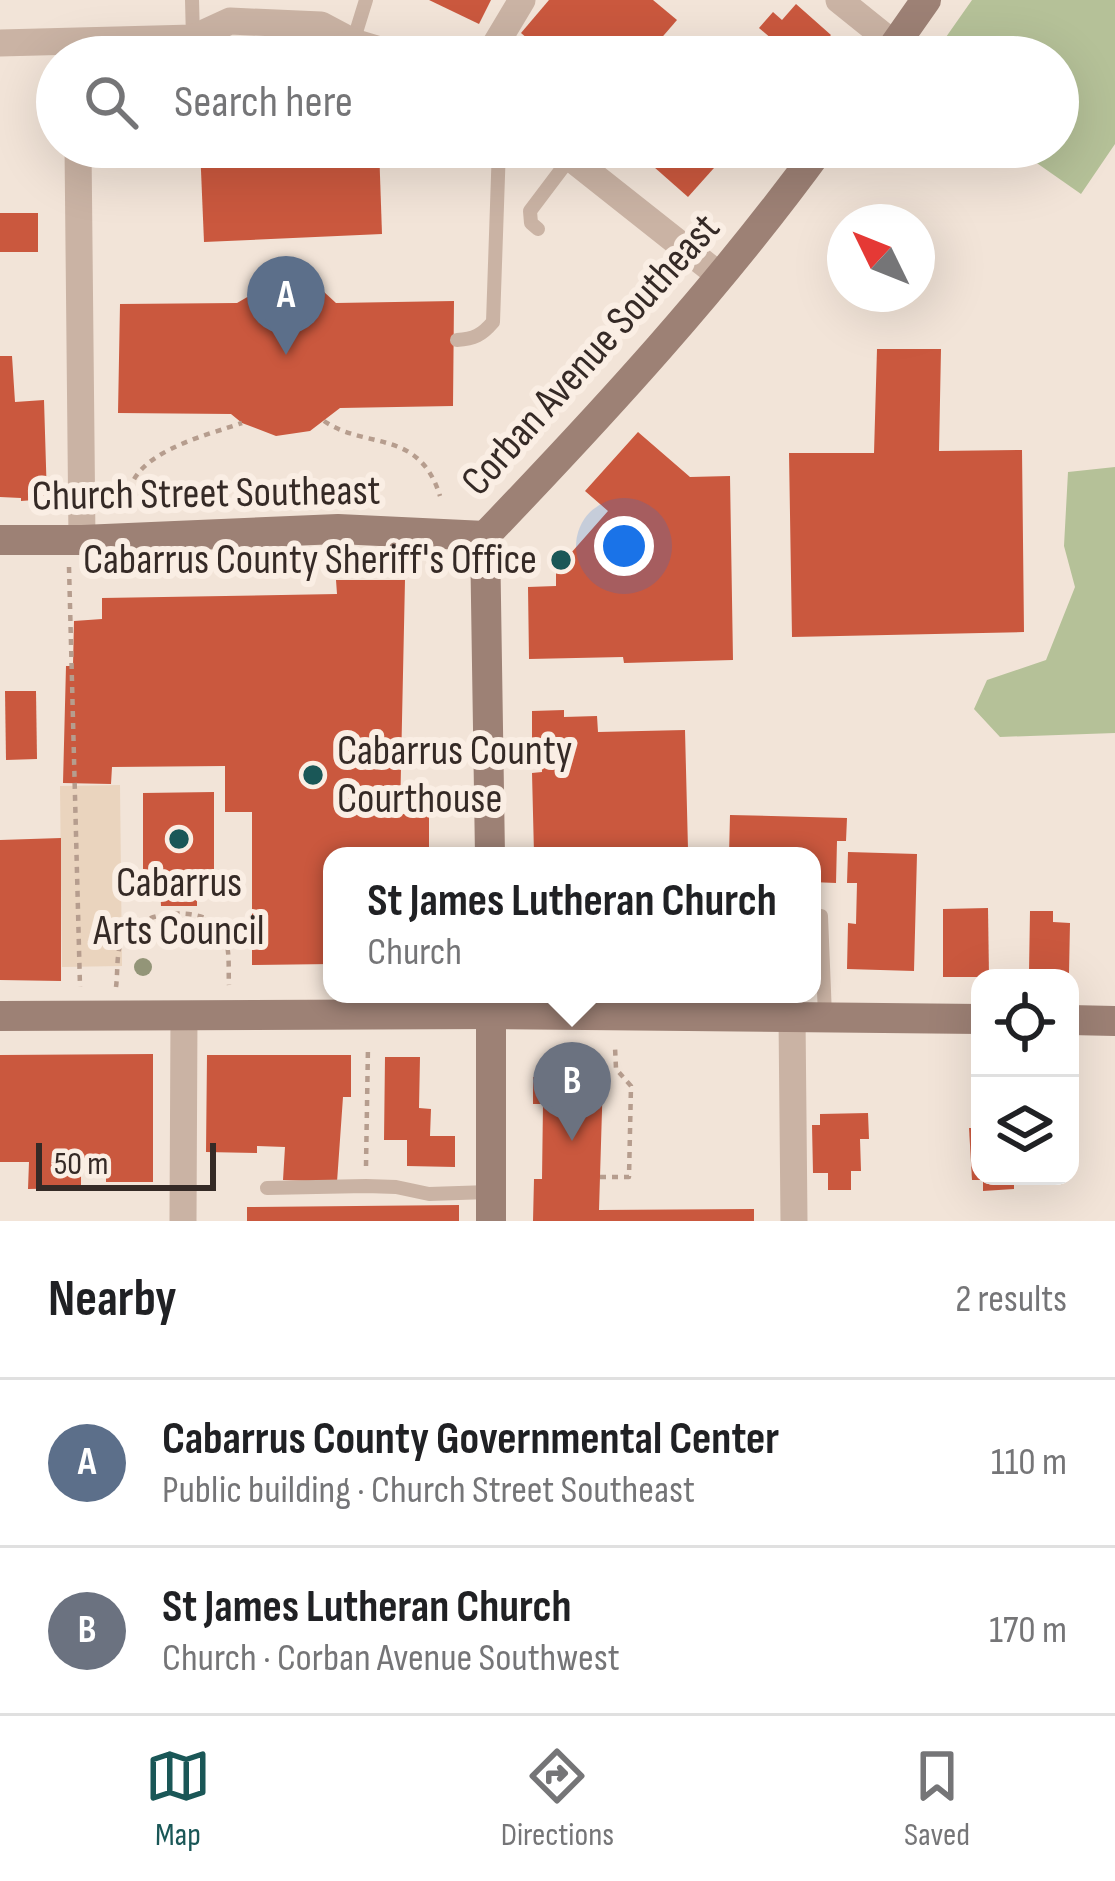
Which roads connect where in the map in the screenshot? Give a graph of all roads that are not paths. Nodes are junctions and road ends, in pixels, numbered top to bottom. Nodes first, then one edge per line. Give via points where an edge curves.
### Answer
1 (192, 0) edge
2 (366, 0) edge
3 (522, 0) edge
4 (839, 0) edge
5 (926, 0) edge
6 (193, 36) edge
7 (197, 36) edge
8 (340, 36) edge
9 (354, 36) edge
10 (501, 36) edge
11 (876, 36) edge
12 (901, 36) edge
13 (0, 44) edge
14 (36, 46) edge
15 (78, 168) edge
16 (498, 168) edge
17 (555, 168) edge
18 (584, 168) edge
19 (806, 168) edge
20 (538, 230) dead end
21 (720, 276) junction
22 (457, 340) dead end
23 (485, 536) junction
24 (0, 539) edge
25 (76, 550) junction
26 (490, 847) edge
27 (821, 916) edge
28 (491, 1004) edge
29 (758, 1006) edge
30 (184, 1015) junction
31 (0, 1016) edge
32 (792, 1017) junction
33 (825, 1018) junction
34 (971, 1019) edge
35 (1079, 1020) edge
36 (1115, 1021) edge
37 (267, 1188) dead end
38 (491, 1207) edge
39 (183, 1221) edge
40 (794, 1221) edge

1 - 6 lane
2 - 9 lane
3 - 10 street
4 - 11 street
5 - 12 main road
7 - 8 street via 230,21 321,26
13 - 14 street
15 - 25 street
16 - 22 lane via 493,322 484,334
17 - 20 lane via 530,212
18 - 21 street
19 - 21 main road, Corban Avenue Southeast
21 - 23 main road, Corban Avenue Southeast
23 - 25 main road, Church Street Southeast via 338,529
23 - 26 main road, Corban Avenue Southeast
24 - 25 main road, Church Street Southeast
27 - 33 lane
28 - 29 main road
28 - 30 main road
28 - 38 main road
29 - 32 main road
30 - 31 main road
30 - 39 street
32 - 33 main road
32 - 40 street
33 - 34 main road
35 - 36 main road
37 - 38 lane via 396,1187

